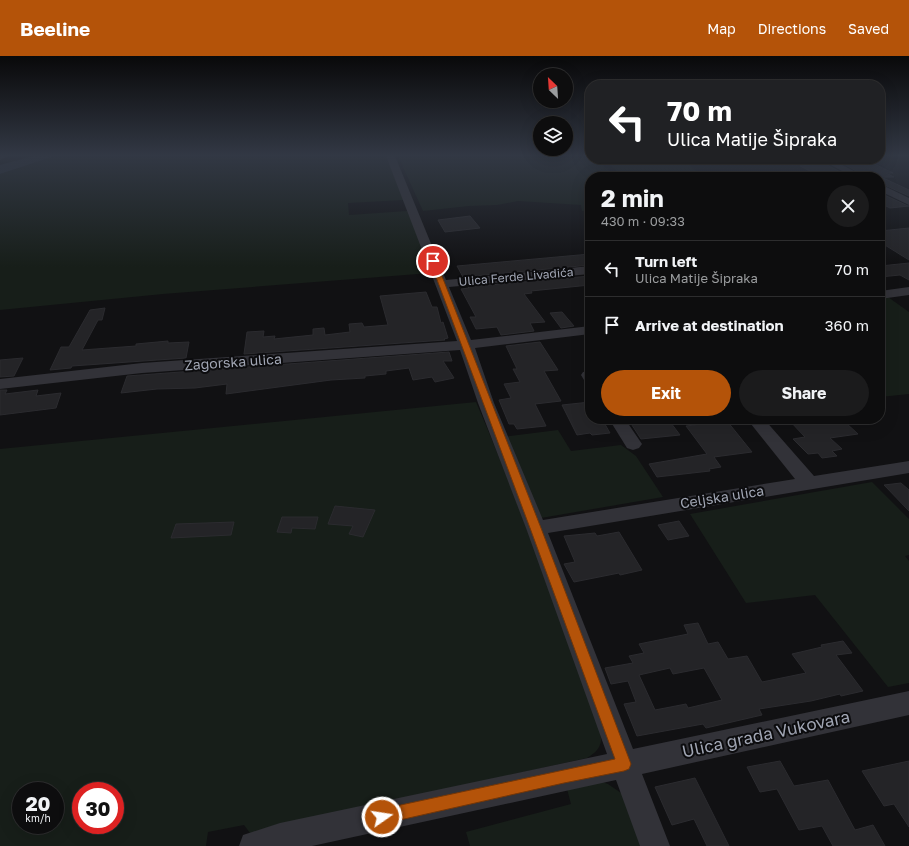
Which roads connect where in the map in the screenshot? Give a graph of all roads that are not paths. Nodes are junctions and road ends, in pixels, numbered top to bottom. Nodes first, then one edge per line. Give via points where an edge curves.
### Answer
1 (404, 193) edge
2 (892, 193) edge
3 (896, 195) junction
4 (885, 196) edge
5 (909, 202) edge
6 (585, 270) edge
7 (442, 284) junction
8 (909, 291) edge
9 (885, 293) edge
10 (585, 331) edge
11 (466, 345) junction
12 (0, 384) edge
13 (620, 424) edge
14 (759, 424) edge
15 (633, 444) dead end
16 (909, 467) edge
17 (809, 483) junction
18 (536, 528) junction
19 (909, 703) edge
20 (624, 764) junction
21 (254, 846) edge
22 (655, 846) edge

1 - 7 street
2 - 3 street
3 - 4 street
3 - 5 street
6 - 7 street, Ulica Ferde Livadića
7 - 11 street
8 - 9 street
10 - 11 street, Zagorska ulica
11 - 12 street, Zagorska ulica via 142,368
11 - 18 street via 486,403
13 - 15 street
14 - 17 street
16 - 17 street, Celjska ulica
17 - 18 street, Celjska ulica
18 - 20 street
19 - 20 street, Ulica grada Vukovara
20 - 21 street, Ulica grada Vukovara via 280,838
20 - 22 street

